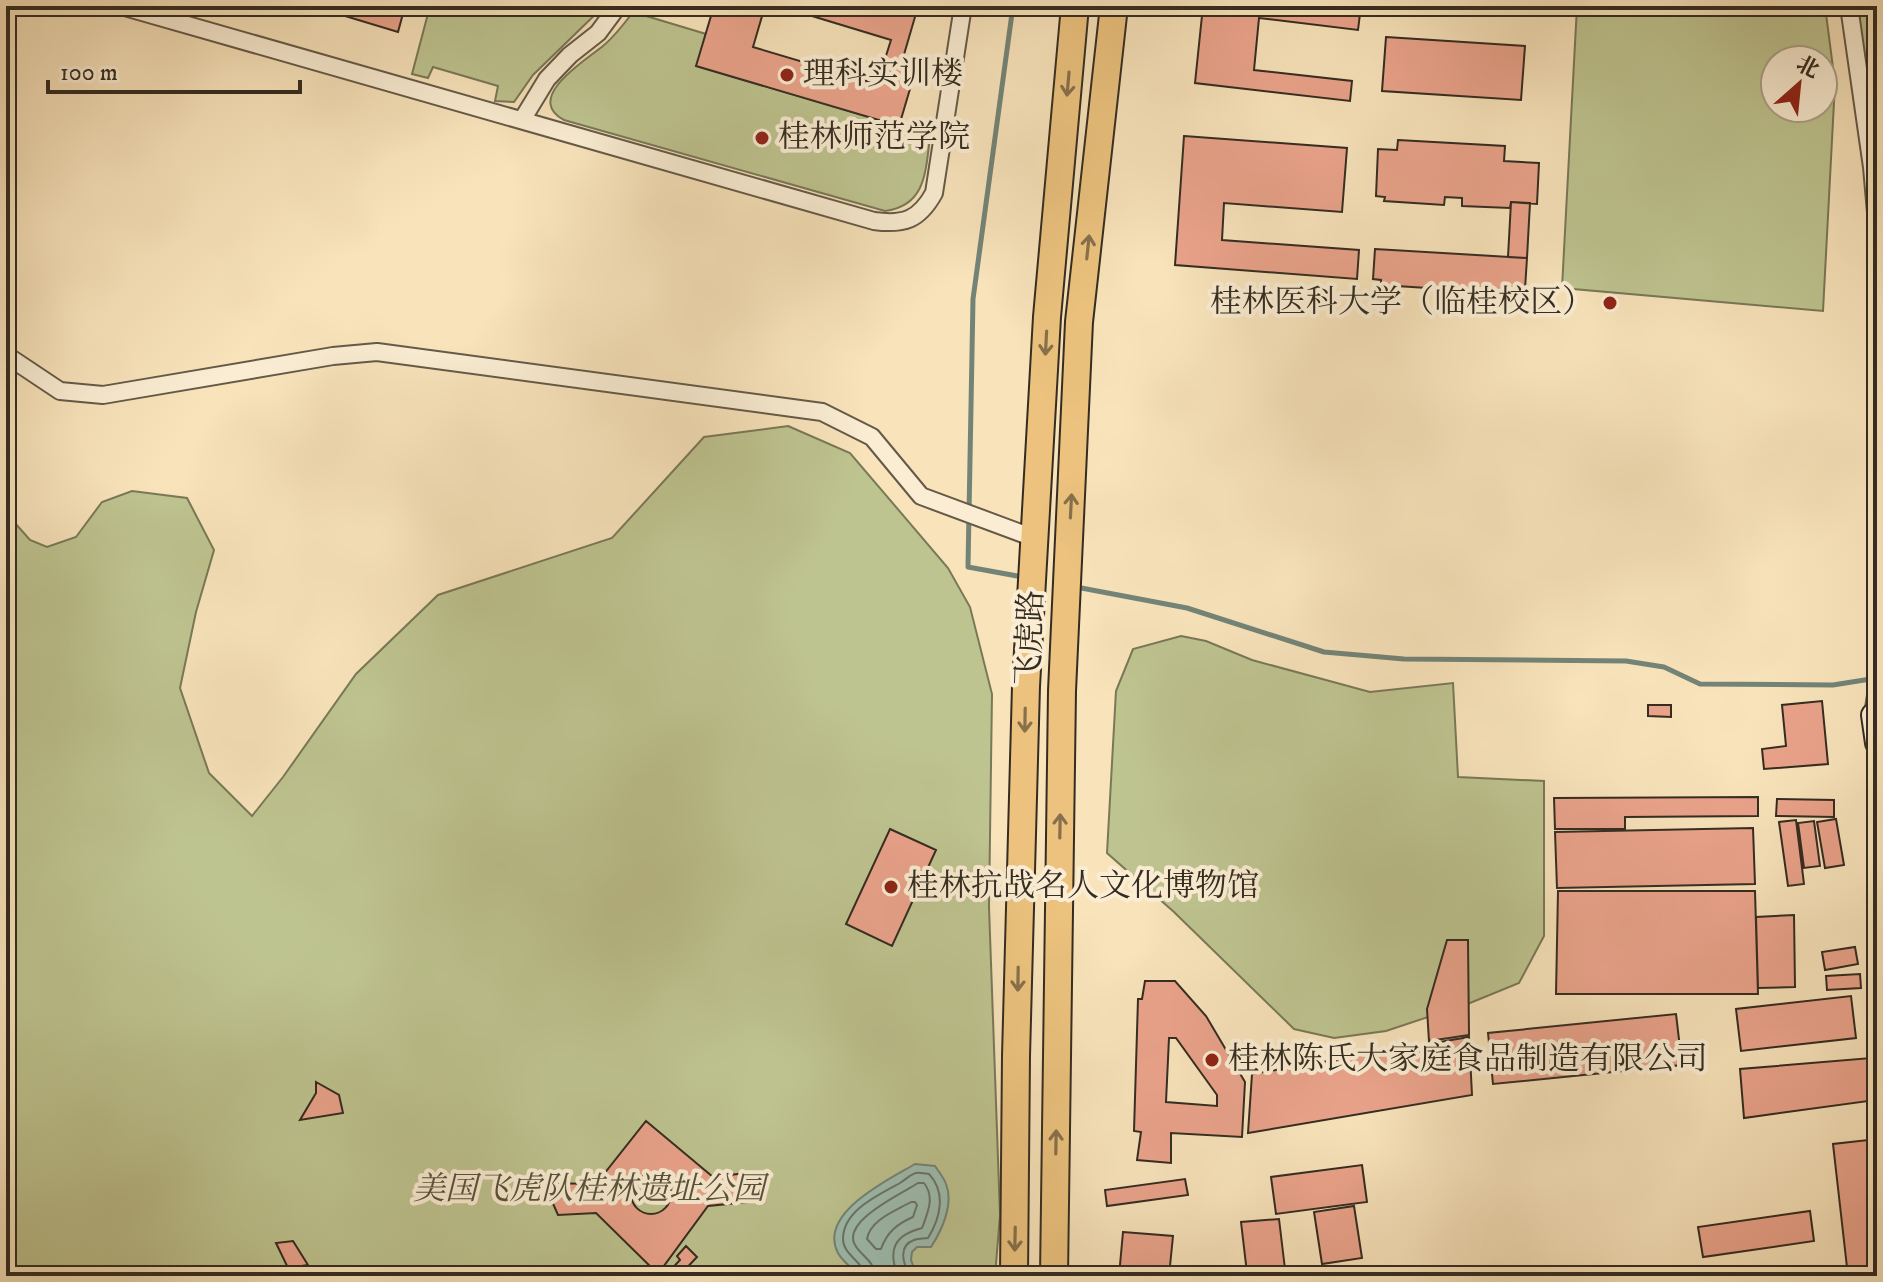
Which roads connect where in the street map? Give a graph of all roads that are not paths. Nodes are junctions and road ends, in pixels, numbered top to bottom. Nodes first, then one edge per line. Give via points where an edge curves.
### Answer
1 (121, 6) edge
2 (618, 6) edge
3 (963, 6) edge
4 (1075, 6) edge
5 (1114, 6) edge
6 (1849, 6) edge
7 (522, 120) junction
8 (1877, 224) edge
9 (6, 355) edge
10 (1034, 538) junction
11 (1877, 689) edge
12 (1873, 715) joint
13 (1877, 743) edge
14 (1014, 1276) edge
15 (1054, 1276) edge

1 - 7 street
2 - 7 street via 598,33 547,79
3 - 7 street via 934,193 920,212 900,223 874,221
4 -> 10 main road, 飞虎路 via 1047,317
15 -> 5 main road, 飞虎路 via 1062,691 1079,322
6 - 8 street
9 - 10 street via 60,391 103,395 377,352 822,412 872,437 921,496
10 -> 14 main road, 飞虎路 via 1018,980
11 - 12 street
12 - 13 street

